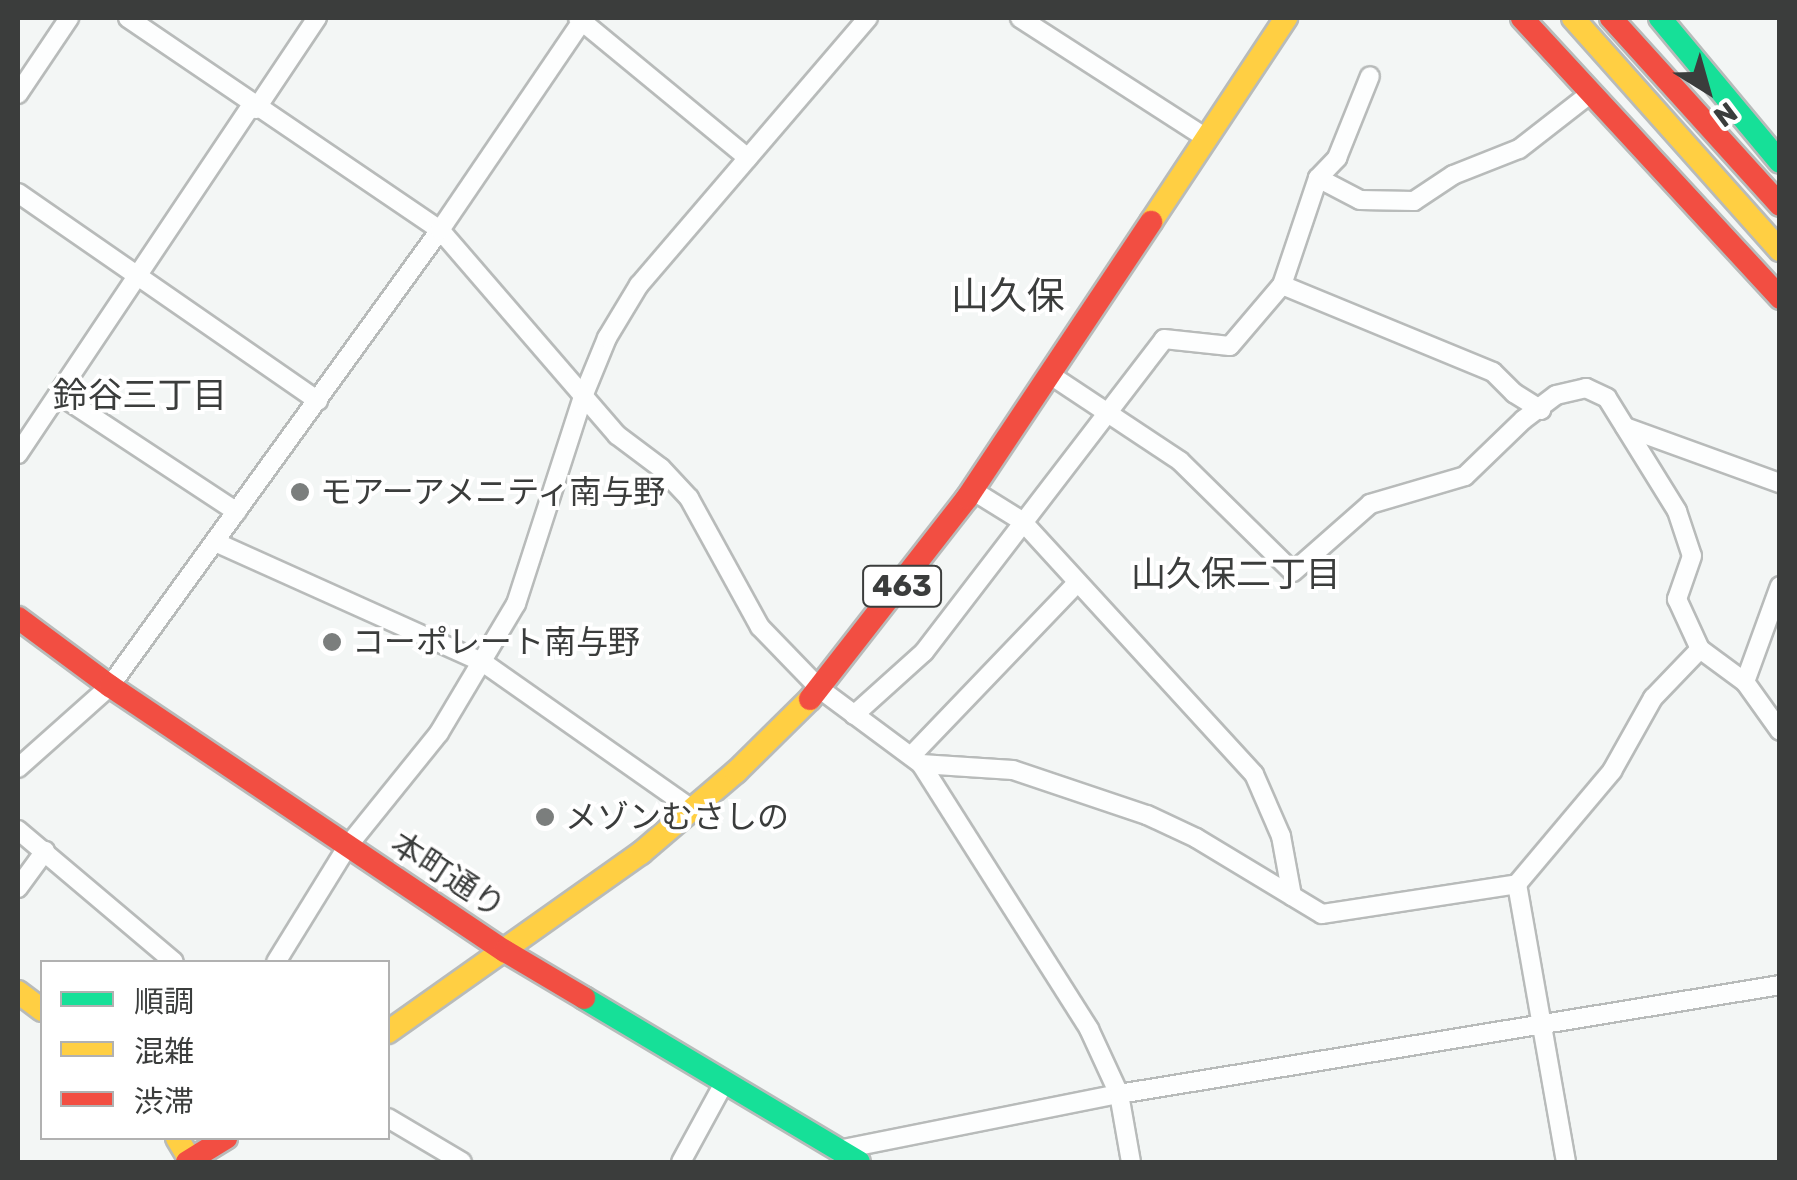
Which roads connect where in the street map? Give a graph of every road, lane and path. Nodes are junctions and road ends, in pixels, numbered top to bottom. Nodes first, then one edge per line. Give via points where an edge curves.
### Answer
1 (70, 18) edge
2 (128, 18) edge
3 (317, 18) edge
4 (868, 18) edge
5 (1020, 18) edge
6 (1286, 18) edge
7 (1522, 18) edge
8 (1557, 18) edge
9 (1577, 18) edge
10 (1598, 18) edge
11 (1612, 18) edge
12 (1638, 18) edge
13 (1660, 18) edge
14 (581, 19) edge
15 (1370, 76) dead end
16 (1636, 88) junction
17 (1591, 93) junction
18 (18, 94) edge
19 (254, 107) junction
20 (1206, 138) junction
21 (748, 158) junction
22 (1780, 162) edge
23 (1318, 178) junction
24 (1780, 184) edge
25 (18, 193) edge
26 (1780, 205) edge
27 (1780, 215) edge
28 (440, 230) junction
29 (1780, 248) edge
30 (137, 276) junction
31 (1282, 285) junction
32 (1780, 298) edge
33 (1049, 374) junction
34 (58, 394) junction
35 (584, 394) junction
36 (318, 402) junction
37 (1541, 410) junction
38 (1107, 411) junction
39 (1626, 427) junction
40 (18, 454) edge
41 (1780, 483) edge
42 (972, 490) junction
43 (237, 512) junction
44 (1022, 521) junction
45 (216, 542) junction
46 (1077, 583) junction
47 (1780, 586) edge
48 (20, 614) edge
49 (1700, 649) junction
50 (484, 664) junction
51 (1745, 682) junction
52 (110, 686) junction
53 (820, 688) junction
54 (854, 714) junction
55 (1780, 732) edge
56 (917, 759) junction
57 (18, 768) edge
58 (693, 810) junction
59 (18, 830) edge
60 (347, 847) junction
61 (45, 851) junction
62 (1517, 884) junction
63 (18, 888) edge
64 (1292, 896) junction
65 (506, 951) junction
66 (172, 960) edge
67 (277, 960) edge
68 (1780, 985) edge
69 (18, 992) edge
70 (40, 1008) edge
71 (1542, 1023) junction
72 (390, 1031) edge
73 (724, 1083) junction
74 (1119, 1094) junction
75 (390, 1119) edge
76 (223, 1140) edge
77 (838, 1150) junction
78 (189, 1162) edge
79 (462, 1162) edge
80 (681, 1162) edge
81 (859, 1162) edge
82 (1131, 1162) edge
83 (1566, 1162) edge

1 - 18 street
2 - 19 street
3 - 19 street
4 - 21 street
5 - 20 street
6 - 20 main road, 463
7 - 17 main road
8 - 16 main road
9 - 16 main road
9 - 29 main road
10 - 27 main road
11 - 26 main road
12 - 24 main road
13 - 22 main road
14 - 21 street
14 - 28 street
15 - 23 street via 1337,158
16 - 29 main road
17 - 23 street via 1519,149 1453,176 1414,201 1360,200
17 - 32 main road
19 - 28 street
19 - 30 street
20 - 33 main road, 463
21 - 35 street via 640,284
23 - 31 street
25 - 30 street
28 - 35 street
28 - 36 street
30 - 34 street
30 - 36 street
31 - 37 street via 1493,372
31 - 38 street via 1230,346 1164,340
33 - 38 street
33 - 42 main road, 463
34 - 40 street
34 - 43 street
35 - 50 street via 516,604
35 - 53 street via 617,435 689,498 760,627
36 - 43 street
37 - 38 street via 1465,476 1370,504 1293,572 1180,461
37 - 39 street via 1556,395 1586,388 1607,398
38 - 44 street
39 - 41 street
39 - 49 street via 1677,511 1692,556 1677,598
42 - 44 street
42 - 53 main road, 463
43 - 45 street
44 - 46 street
44 - 54 street via 924,652
45 - 50 street
45 - 52 street
46 - 56 street
46 - 64 street via 1254,774 1281,836
47 - 51 street
48 - 52 main road, 本町通り
49 - 51 street
49 - 62 street via 1653,698 1612,771
50 - 58 street
50 - 60 street
51 - 55 street
52 - 57 street
52 - 60 main road, 本町通り
53 - 54 street
53 - 58 main road, 463
54 - 56 street
56 - 64 street via 1013,770 1147,815
56 - 74 street via 1089,1029
58 - 65 main road, 463
59 - 61 street
60 - 65 main road, 本町通り
60 - 67 street
61 - 63 street
61 - 66 street
62 - 64 street via 1322,914
62 - 71 street
65 - 72 main road, 463
65 - 73 main road, 本町通り
68 - 71 street
69 - 70 main road
71 - 74 street
71 - 83 street
73 - 77 main road, 本町通り
73 - 80 street
74 - 77 street
74 - 82 street
75 - 79 street
76 - 78 main road
77 - 81 main road, 本町通り

